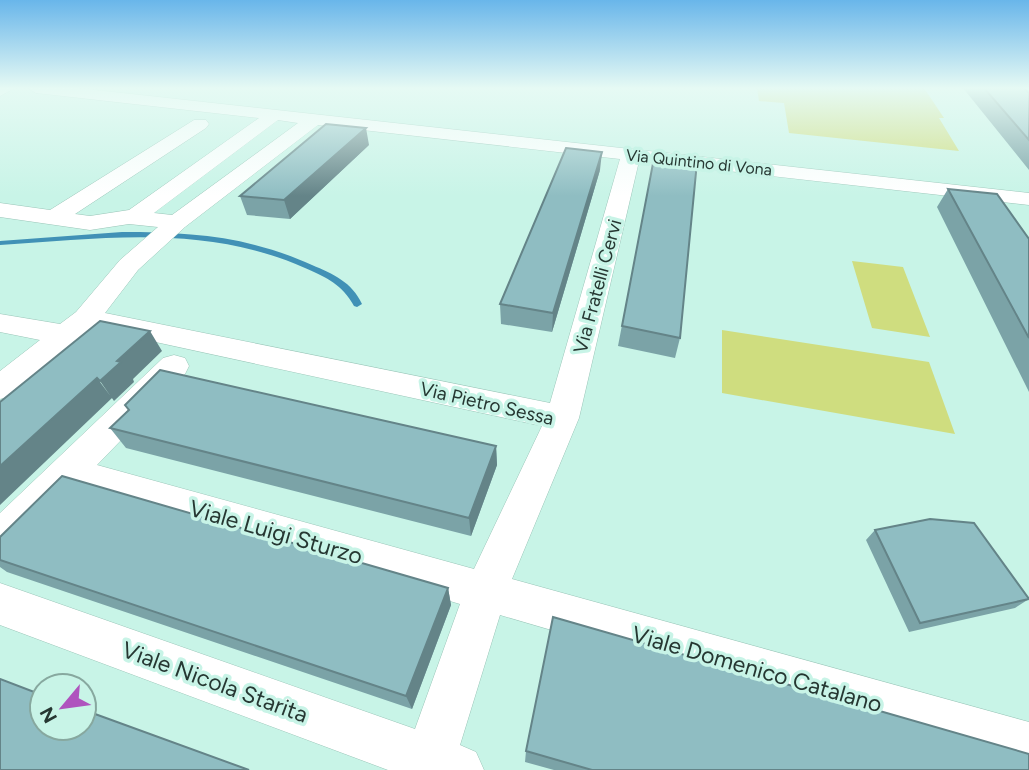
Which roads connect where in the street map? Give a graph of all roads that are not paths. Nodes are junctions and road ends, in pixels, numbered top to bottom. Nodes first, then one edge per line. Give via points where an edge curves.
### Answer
1 (200, 124) dead end
2 (262, 124) edge
3 (308, 124) edge
4 (350, 124) edge
5 (631, 154) junction
6 (1029, 199) edge
7 (0, 210) edge
8 (134, 217) junction
9 (54, 218) junction
10 (177, 222) junction
11 (0, 323) edge
12 (76, 326) junction
13 (174, 366) dead end
14 (0, 388) edge
15 (562, 418) junction
16 (66, 472) junction
17 (0, 539) edge
18 (486, 591) junction
19 (0, 604) edge
20 (1029, 747) edge
21 (438, 767) edge

1 - 9 street
2 - 8 street
3 - 10 street
4 - 5 street, Via Quintino di Vona
5 - 6 street, Via Quintino di Vona
5 - 15 street, Via Fratelli Cervi
7 - 9 street
8 - 9 street via 90,223
8 - 10 street
10 - 12 street via 129,265
11 - 12 street, Via Pietro Sessa
12 - 14 street
12 - 15 street, Via Pietro Sessa
13 - 16 street
15 - 18 street, Via Pietro Sessa
16 - 17 street
16 - 18 street, Viale Luigi Sturzo
18 - 20 street, Viale Domenico Catalano
18 - 21 street, Via Pietro Sessa
19 - 21 street, Viale Nicola Starita

